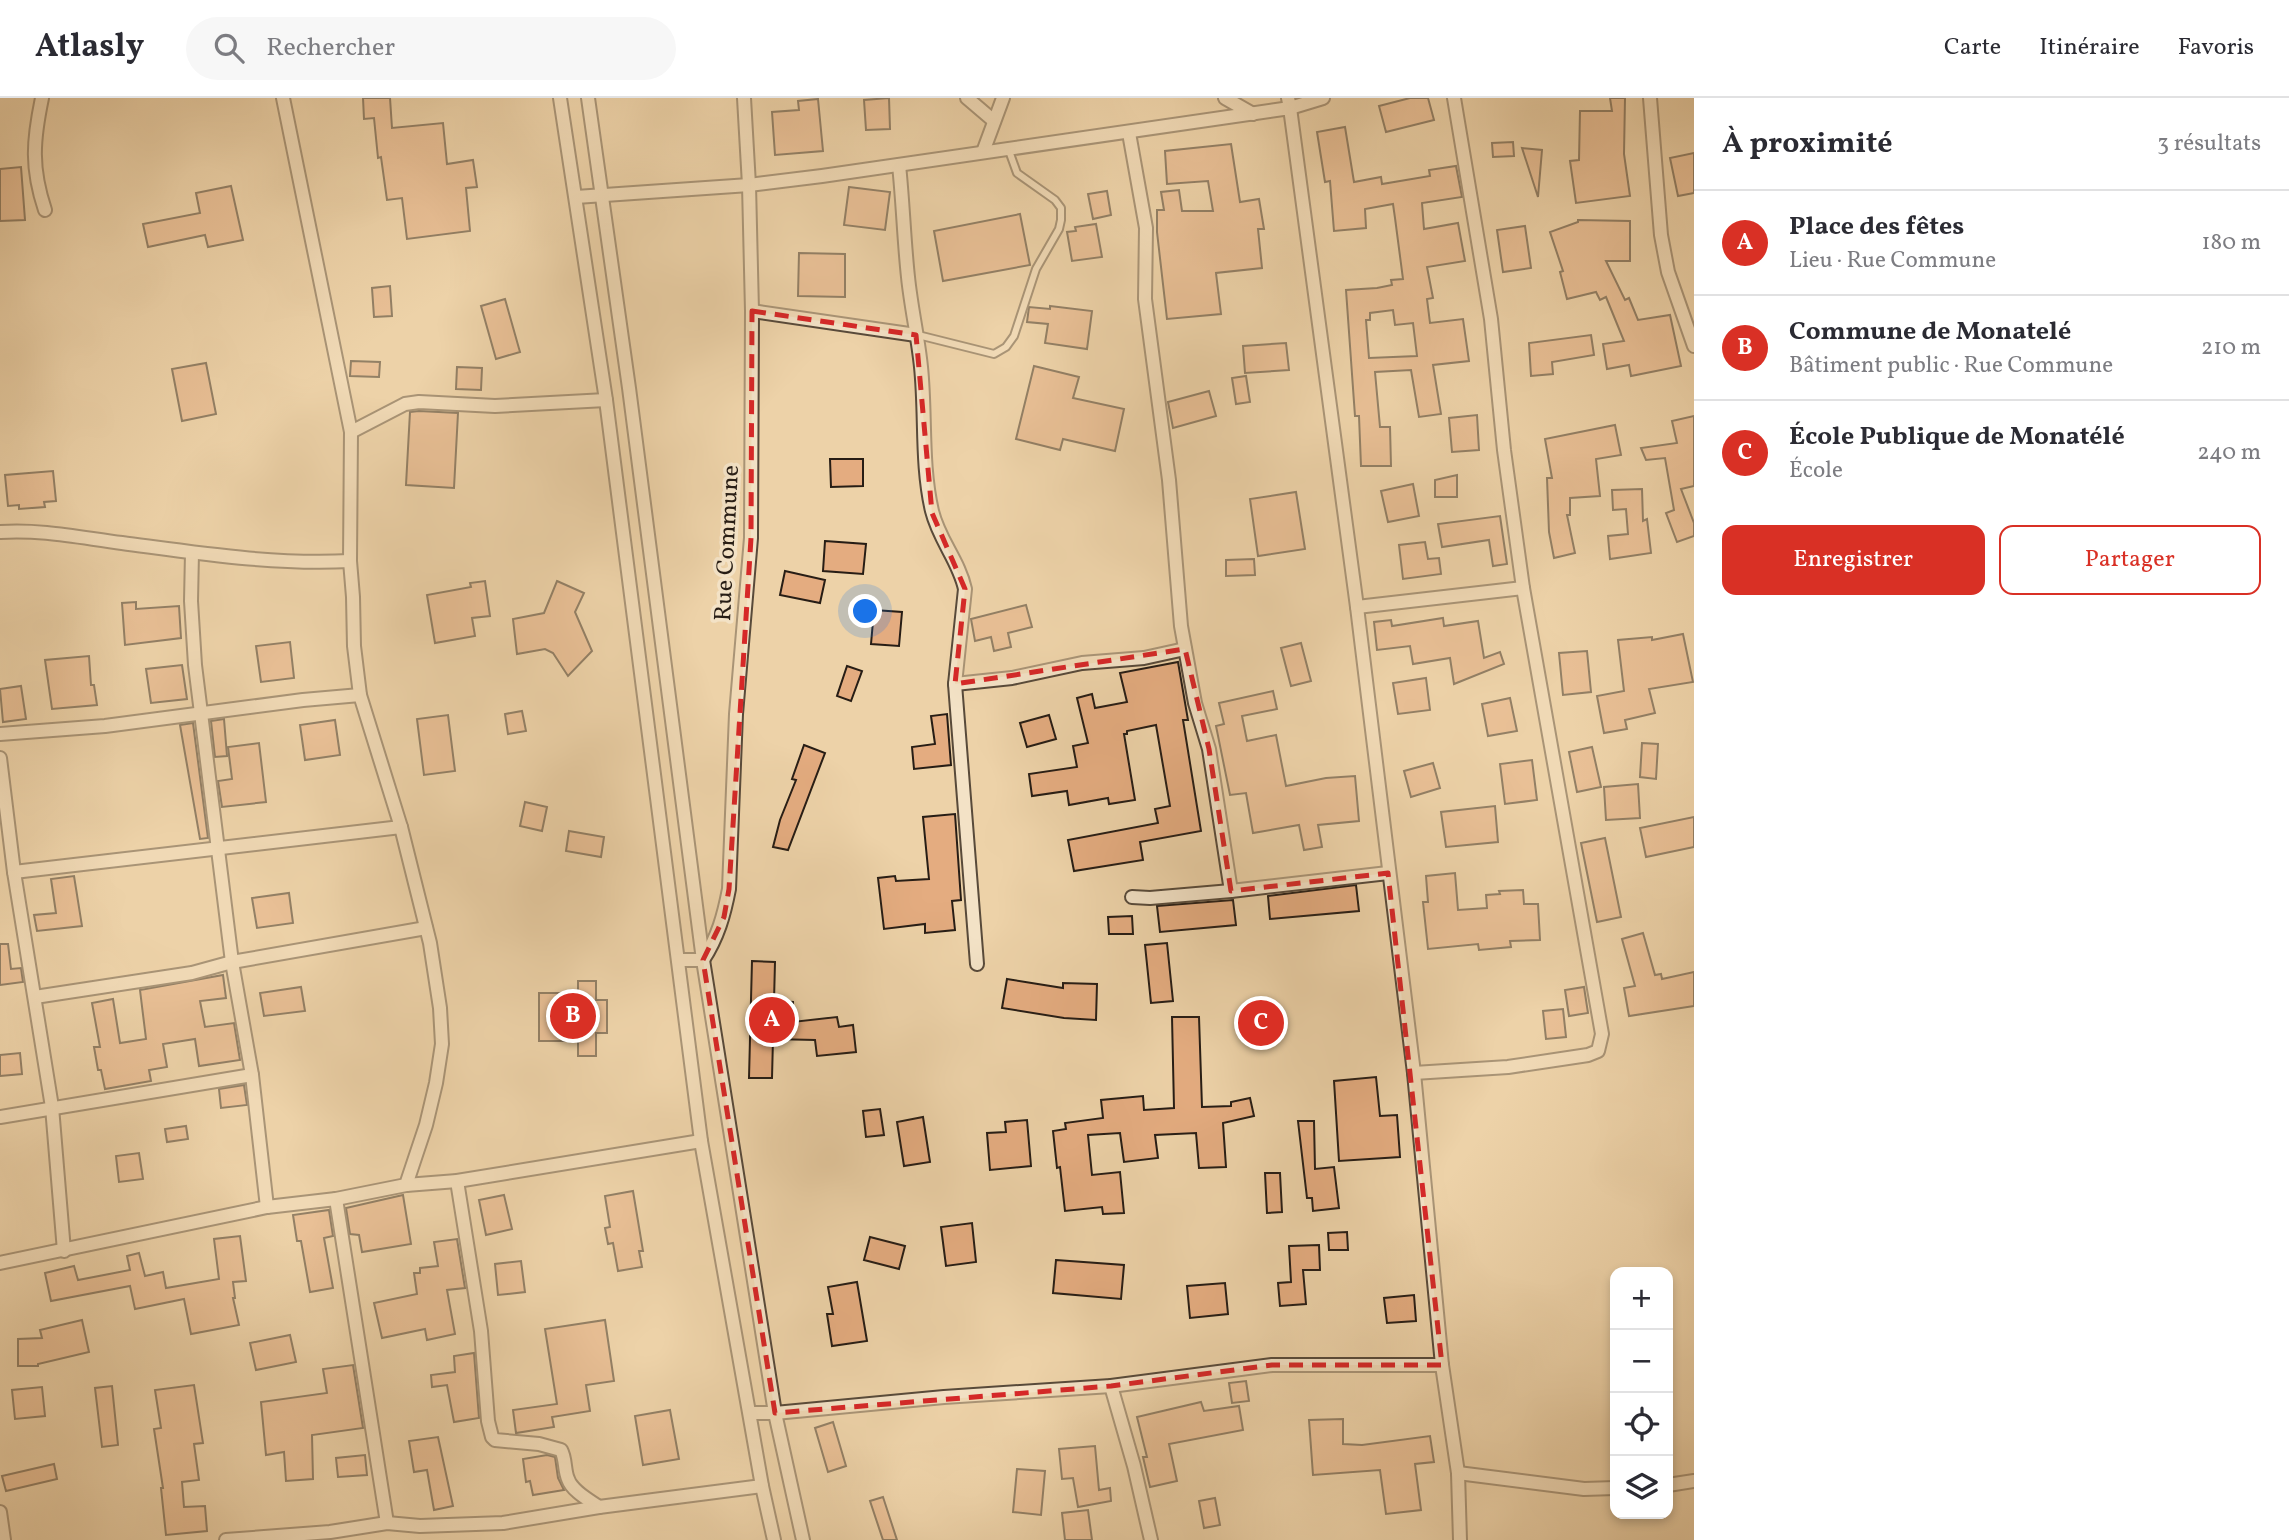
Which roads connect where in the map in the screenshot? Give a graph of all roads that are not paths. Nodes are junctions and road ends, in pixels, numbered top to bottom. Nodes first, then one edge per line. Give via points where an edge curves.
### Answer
1 (42, 98) edge
2 (283, 98) edge
3 (560, 98) edge
4 (588, 98) edge
5 (744, 98) edge
6 (967, 98) edge
7 (1003, 98) edge
8 (1225, 98) edge
9 (1323, 98) edge
10 (1454, 98) edge
11 (1650, 98) edge
12 (1289, 103) edge
13 (1253, 114) junction
14 (994, 121) junction
15 (1129, 133) junction
16 (1008, 148) junction
17 (983, 152) junction
18 (899, 165) junction
19 (749, 185) junction
20 (600, 195) junction
21 (576, 197) junction
22 (45, 210) dead end
23 (752, 311) junction
24 (916, 335) junction
25 (1694, 346) edge
26 (606, 400) junction
27 (351, 432) junction
28 (0, 532) edge
29 (192, 553) junction
30 (350, 561) junction
31 (1522, 588) junction
32 (655, 603) junction
33 (632, 607) junction
34 (1357, 607) junction
35 (1185, 649) junction
36 (955, 684) junction
37 (360, 695) junction
38 (202, 712) junction
39 (0, 734) edge
40 (0, 758) edge
41 (401, 827) junction
42 (219, 849) junction
43 (14, 872) junction
44 (1388, 873) junction
45 (1231, 891) junction
46 (1132, 897) dead end
47 (426, 928) junction
48 (680, 960) junction
49 (703, 960) junction
50 (232, 962) junction
51 (977, 964) dead end
52 (35, 997) junction
53 (1414, 1073) junction
54 (252, 1075) junction
55 (52, 1108) junction
56 (0, 1117) edge
57 (701, 1141) junction
58 (457, 1181) junction
59 (406, 1185) junction
60 (336, 1199) junction
61 (267, 1207) junction
62 (64, 1251) junction
63 (0, 1263) edge
64 (1442, 1365) junction
65 (1111, 1385) junction
66 (750, 1412) junction
67 (775, 1413) junction
68 (1458, 1473) junction
69 (1694, 1481) edge
70 (1673, 1484) edge
71 (762, 1486) junction
72 (1610, 1489) edge
73 (599, 1507) junction
74 (0, 1512) edge
75 (387, 1523) junction
76 (420, 1526) junction
77 (4, 1540) edge
78 (226, 1540) edge
79 (420, 1540) edge
80 (774, 1540) edge
81 (803, 1540) edge
82 (1150, 1540) edge
83 (1460, 1540) edge

1 - 22 street via 34,170
2 - 27 street
3 - 21 street
4 - 20 street
5 - 19 street, Rue Commune
6 - 14 street
7 - 14 street
8 - 13 street
9 - 12 street
10 - 31 street via 1491,319
11 - 25 street via 1661,235 1668,272
12 - 13 street
12 - 34 street
13 - 15 street
14 - 17 street
15 - 16 street
15 - 35 street via 1146,228 1145,299
16 - 17 street
16 - 24 lane via 1017,173 1061,208 1059,229 1036,269 1014,336 994,354
17 - 18 street
18 - 19 street
18 - 24 street
19 - 20 street
19 - 23 street, Rue Commune
20 - 21 street
20 - 32 street
21 - 26 street
23 - 24 street
23 - 49 street, Rue Commune via 751,538 736,714 729,888 724,917
24 - 36 street via 932,513 965,589
26 - 27 street via 495,406 419,402 405,404
26 - 33 street
27 - 30 street
28 - 29 street via 47,533
29 - 30 street via 263,561
29 - 38 street via 195,665
30 - 37 street
31 - 34 street
31 - 53 street via 1601,1044 1588,1055 1508,1068
32 - 33 street
32 - 49 street
33 - 48 street
34 - 44 street
35 - 36 street
35 - 45 street via 1209,748
36 - 51 street
37 - 38 street
37 - 41 street
38 - 39 street via 106,726
38 - 42 street
40 - 43 street
41 - 42 street
41 - 47 street
42 - 43 street
42 - 50 street
43 - 52 street
44 - 45 street
44 - 53 street
45 - 46 street
47 - 50 street
47 - 59 street via 442,1044 426,1125
48 - 49 street
48 - 57 street
49 - 67 street
50 - 52 street
50 - 54 street
52 - 55 street
53 - 64 street
54 - 55 street
54 - 61 street
55 - 56 street
55 - 62 street
57 - 58 street
57 - 66 street
58 - 59 street
58 - 73 street via 492,1437 561,1450 572,1486
59 - 60 street
60 - 61 street
60 - 75 street
61 - 62 street
62 - 63 street
64 - 65 street via 1272,1366
64 - 68 street
65 - 67 street
65 - 82 street
66 - 67 street
66 - 71 street
67 - 81 street
68 - 72 street
68 - 83 street
69 - 70 street
71 - 73 street
71 - 80 street
73 - 76 street via 503,1523
74 - 77 street
75 - 76 street
75 - 78 street
76 - 79 street

